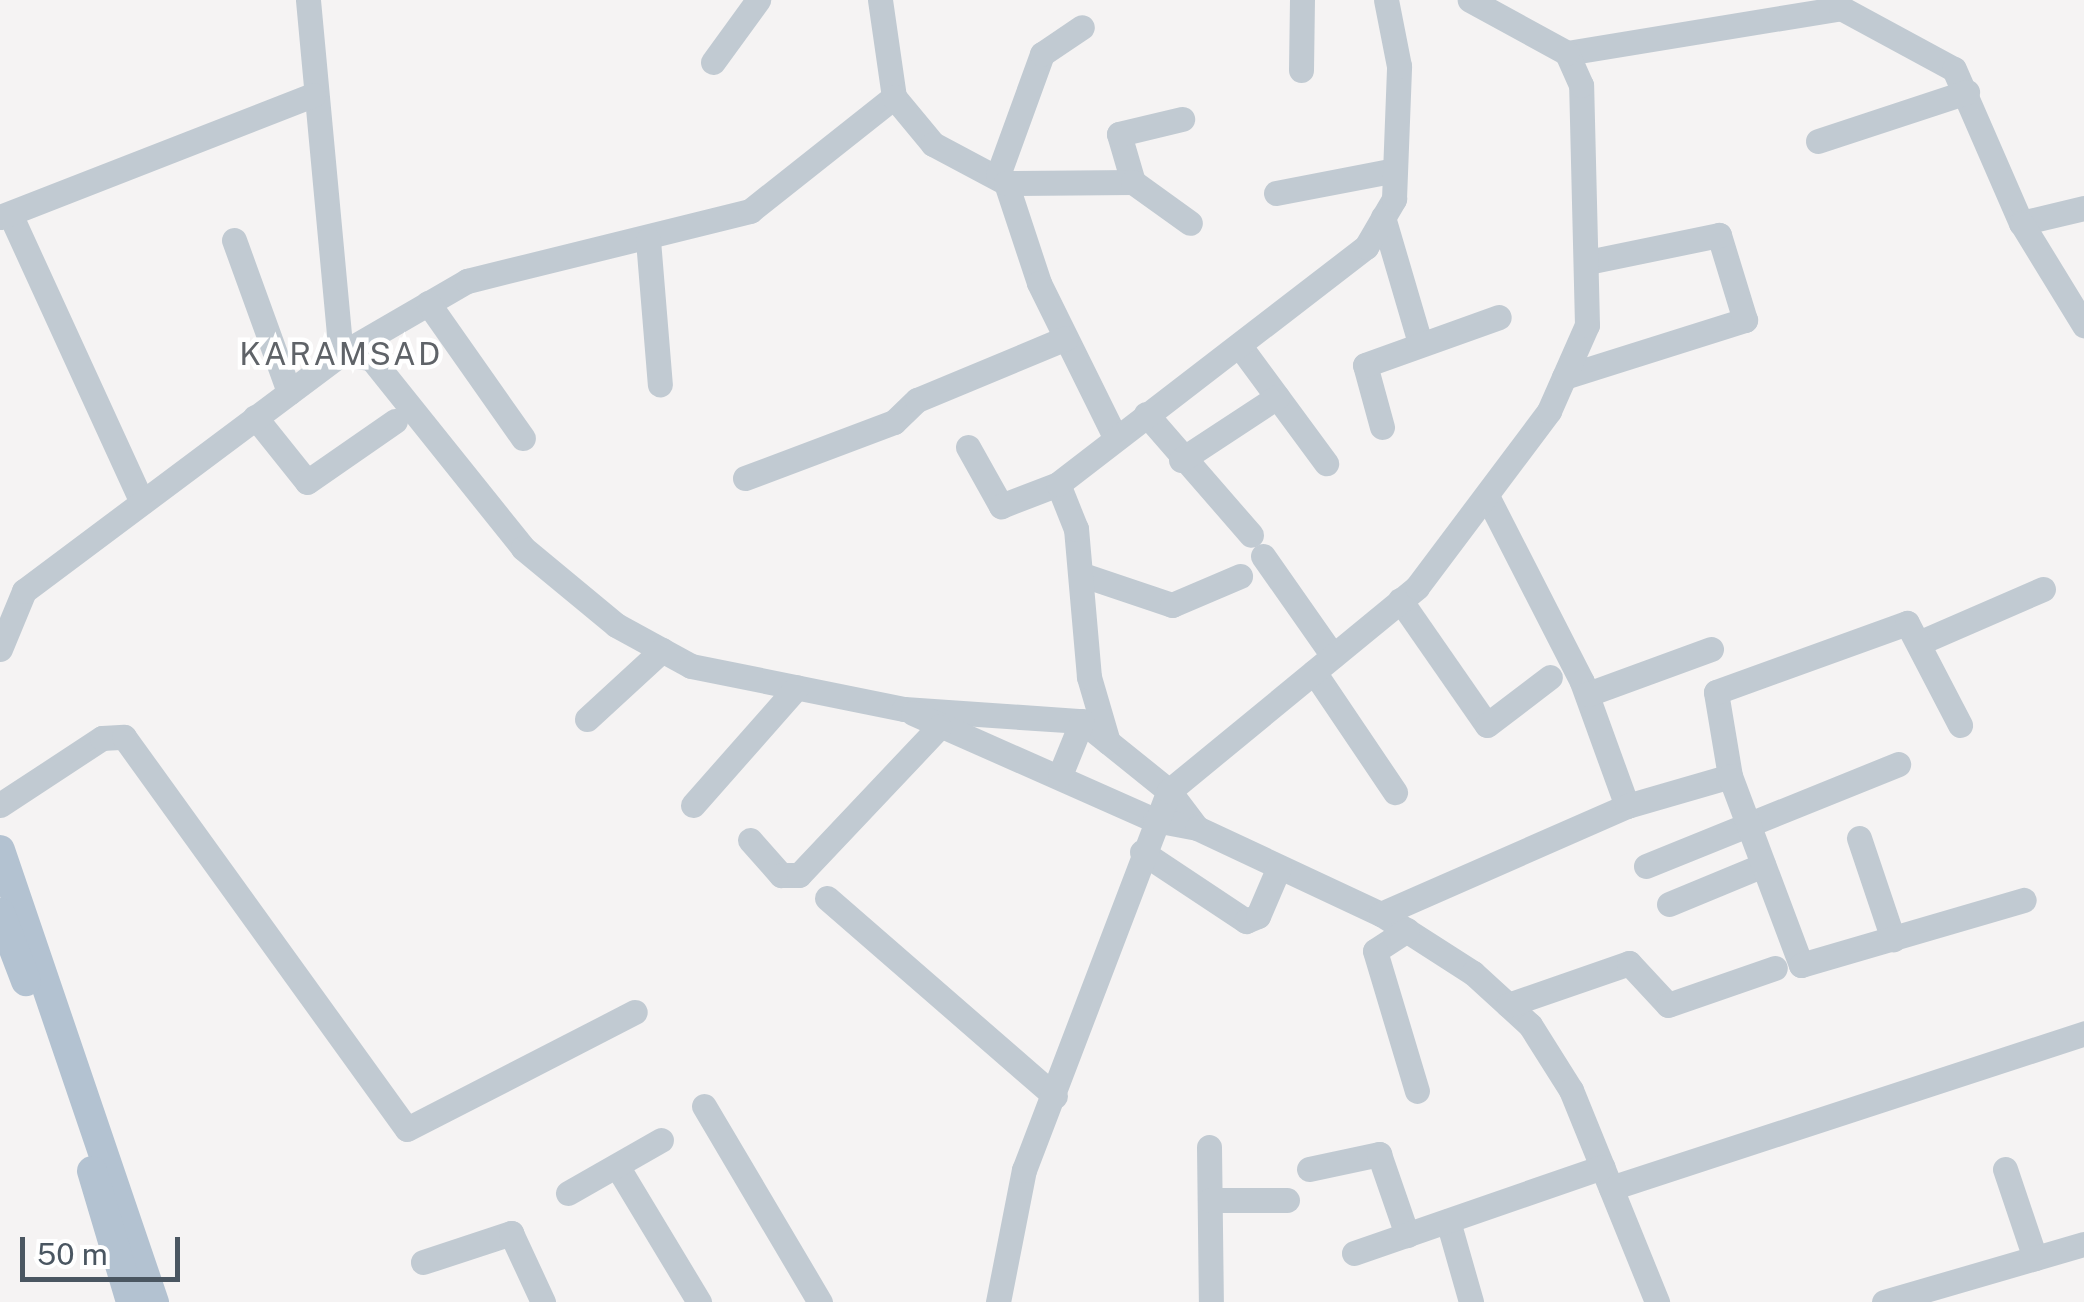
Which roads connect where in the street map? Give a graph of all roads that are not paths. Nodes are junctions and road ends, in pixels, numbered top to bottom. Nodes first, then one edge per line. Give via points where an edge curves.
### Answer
1 (308, 0) edge
2 (758, 0) edge
3 (880, 0) edge
4 (1302, 0) edge
5 (1386, 0) edge
6 (1470, 0) edge
7 (1082, 28) dead end
8 (1566, 54) junction
9 (712, 62) dead end
10 (1301, 70) dead end
11 (1966, 92) junction
12 (313, 95) junction
13 (894, 97) junction
14 (1182, 119) dead end
15 (1818, 140) dead end
16 (1395, 170) junction
17 (1002, 179) junction
18 (1132, 182) junction
19 (1276, 193) dead end
20 (2073, 210) edge
21 (5, 216) edge
22 (1384, 217) junction
23 (2028, 222) junction
24 (1190, 223) dead end
25 (234, 240) dead end
26 (648, 240) junction
27 (1588, 262) junction
28 (428, 304) junction
29 (1500, 316) dead end
30 (2084, 325) edge
31 (1066, 338) junction
32 (1420, 343) junction
33 (1239, 345) junction
34 (341, 354) junction
35 (1564, 377) junction
36 (660, 386) dead end
37 (289, 392) junction
38 (1277, 397) junction
39 (1146, 414) junction
40 (255, 417) junction
41 (395, 421) dead end
42 (1382, 426) dead end
43 (1115, 437) junction
44 (523, 438) dead end
45 (968, 447) dead end
46 (1181, 460) junction
47 (1326, 464) dead end
48 (745, 478) dead end
49 (1058, 484) junction
50 (1489, 500) junction
51 (142, 502) junction
52 (1083, 575) junction
53 (1240, 576) dead end
54 (2044, 589) dead end
55 (12, 596) edge
56 (1400, 600) junction
57 (1921, 642) junction
58 (1711, 648) dead end
59 (0, 649) edge
60 (662, 650) junction
61 (1324, 664) junction
62 (1550, 677) dead end
63 (798, 687) junction
64 (1588, 694) junction
65 (904, 709) junction
66 (1042, 716) junction
67 (588, 719) dead end
68 (1082, 721) junction
69 (1960, 724) dead end
70 (940, 727) junction
71 (1108, 742) junction
72 (1028, 762) junction
73 (1898, 764) dead end
74 (1060, 775) junction
75 (1730, 776) junction
76 (1169, 791) junction
77 (1396, 792) dead end
78 (694, 804) dead end
79 (0, 805) edge
80 (1626, 806) junction
81 (1155, 820) junction
82 (1748, 822) junction
83 (1197, 828) junction
84 (1859, 838) dead end
85 (750, 840) dead end
86 (0, 850) edge
87 (1142, 852) junction
88 (1763, 864) junction
89 (1646, 866) dead end
90 (1279, 867) junction
91 (826, 898) dead end
92 (2024, 900) dead end
93 (1669, 904) dead end
94 (0, 913) edge
95 (1381, 914) junction
96 (1406, 930) junction
97 (1894, 939) junction
98 (1775, 968) dead end
99 (1508, 1005) junction
100 (635, 1012) dead end
101 (2084, 1034) edge
102 (1417, 1091) dead end
103 (1055, 1096) junction
104 (704, 1106) dead end
105 (661, 1140) dead end
106 (1209, 1147) dead end
107 (617, 1166) junction
108 (1309, 1168) dead end
109 (2005, 1170) dead end
110 (1607, 1177) junction
111 (568, 1193) dead end
112 (1210, 1200) junction
113 (1287, 1200) dead end
114 (1448, 1221) junction
115 (1407, 1235) junction
116 (2084, 1244) edge
117 (1354, 1253) dead end
118 (2035, 1258) junction
119 (422, 1262) dead end
120 (131, 1302) edge
121 (154, 1302) edge
122 (542, 1302) edge
123 (699, 1302) edge
124 (820, 1302) edge
125 (998, 1302) edge
126 (1211, 1302) edge
127 (1471, 1302) edge
128 (1657, 1302) edge
129 (1884, 1302) edge

1 - 12 street
2 - 9 street
3 - 13 street
4 - 10 street
5 - 16 street via 1399,66
6 - 8 street
7 - 17 street via 1042,54
8 - 11 street via 1834,6 1954,69
8 - 27 street via 1581,85
11 - 15 street
11 - 23 street
12 - 21 street
12 - 34 street
13 - 17 street via 933,144
13 - 26 street via 750,211
14 - 18 street via 1119,134
16 - 19 street
16 - 22 street
17 - 18 street
17 - 31 street
18 - 24 street
20 - 23 street
21 - 51 street
22 - 32 street
22 - 33 street via 1366,247
23 - 30 street
25 - 37 street
26 - 28 street via 467,281
26 - 36 street
27 - 35 street via 1588,325
27 - 35 street via 1719,235 1745,320
28 - 34 street
28 - 44 street
29 - 32 street
31 - 43 street
31 - 48 street via 917,400 894,422
32 - 42 street via 1362,368
33 - 38 street
33 - 39 street
34 - 37 street
34 - 60 street via 371,358 523,548
35 - 50 street
37 - 40 street
38 - 46 street
38 - 47 street
39 - 43 street
39 - 46 street
40 - 41 street via 307,482
40 - 51 street
43 - 49 street
45 - 49 street via 1001,506
46 - 61 street via 1257,546
49 - 52 street
50 - 56 street
50 - 64 street
51 - 55 street
52 - 53 street via 1172,605
52 - 71 street via 1090,677
54 - 57 street
55 - 59 street
56 - 61 street
56 - 62 street via 1486,725
57 - 69 street
57 - 75 street via 1908,624 1716,692
58 - 64 street
60 - 63 street via 691,666
60 - 67 street
61 - 76 street
61 - 77 street
63 - 65 street
63 - 78 street
64 - 80 street
65 - 66 street
65 - 70 street
66 - 68 street
66 - 72 street
68 - 71 street
68 - 74 street
70 - 72 street
70 - 85 street via 799,875 780,876
71 - 76 street
72 - 74 street
73 - 82 street
74 - 81 street
75 - 80 street
75 - 82 street
76 - 81 street
76 - 83 street
79 - 100 street via 102,738 124,737 407,1129
80 - 95 street
81 - 83 street
81 - 87 street
82 - 88 street
82 - 89 street
83 - 90 street
84 - 97 street
86 - 121 main road
87 - 90 street via 1246,921 1258,916
87 - 103 street
88 - 93 street
88 - 97 street via 1801,965
90 - 95 street
91 - 103 street
92 - 97 street
94 - 120 main road
95 - 96 street
96 - 99 street
96 - 102 street via 1375,951
98 - 99 street via 1668,1005 1629,963
99 - 110 street via 1571,1090
101 - 110 street
103 - 125 street via 1024,1170
104 - 124 street
105 - 107 street
106 - 112 street
107 - 111 street
107 - 123 street
108 - 115 street via 1379,1154
109 - 118 street
110 - 114 street
110 - 128 street
112 - 113 street
112 - 126 street
114 - 115 street
114 - 127 street
115 - 117 street
116 - 118 street
118 - 129 street
119 - 122 street via 512,1233

